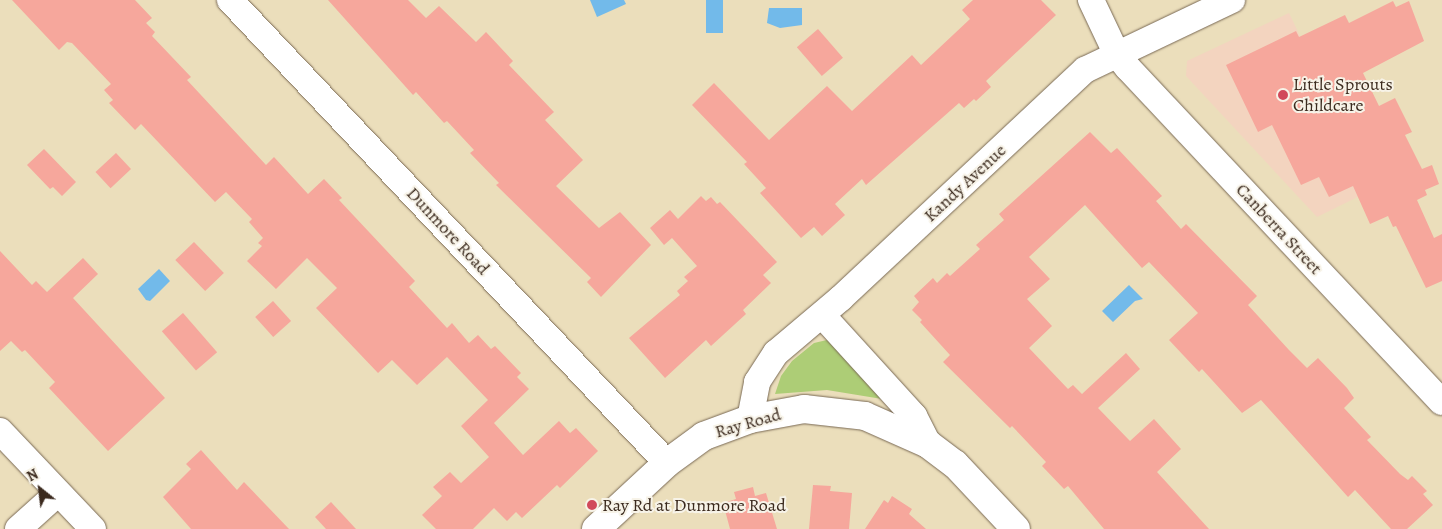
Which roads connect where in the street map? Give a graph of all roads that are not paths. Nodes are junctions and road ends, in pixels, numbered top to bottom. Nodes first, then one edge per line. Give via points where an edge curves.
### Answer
1 (230, 0) edge
2 (1091, 0) edge
3 (1232, 0) edge
4 (1117, 55) junction
5 (822, 315) junction
6 (1442, 402) edge
7 (750, 419) junction
8 (0, 431) edge
9 (928, 444) junction
10 (667, 463) junction
11 (58, 493) junction
12 (18, 529) edge
13 (93, 529) edge
14 (596, 529) edge
15 (1016, 529) edge

1 - 10 street, Dunmore Road
2 - 4 street, Canberra Street
3 - 4 street, Kandy Avenue
4 - 5 street, Kandy Avenue via 1085,70
4 - 6 street, Canberra Street
5 - 7 street, Kandy Avenue via 776,353 765,368 753,396
5 - 9 street, Ray Road via 914,416
7 - 9 street, Ray Road via 804,409 835,411 864,416
7 - 10 street, Ray Road via 704,436
8 - 11 street
9 - 15 street, Ray Road via 955,464
10 - 14 street, Ray Road
11 - 12 street
11 - 13 street

